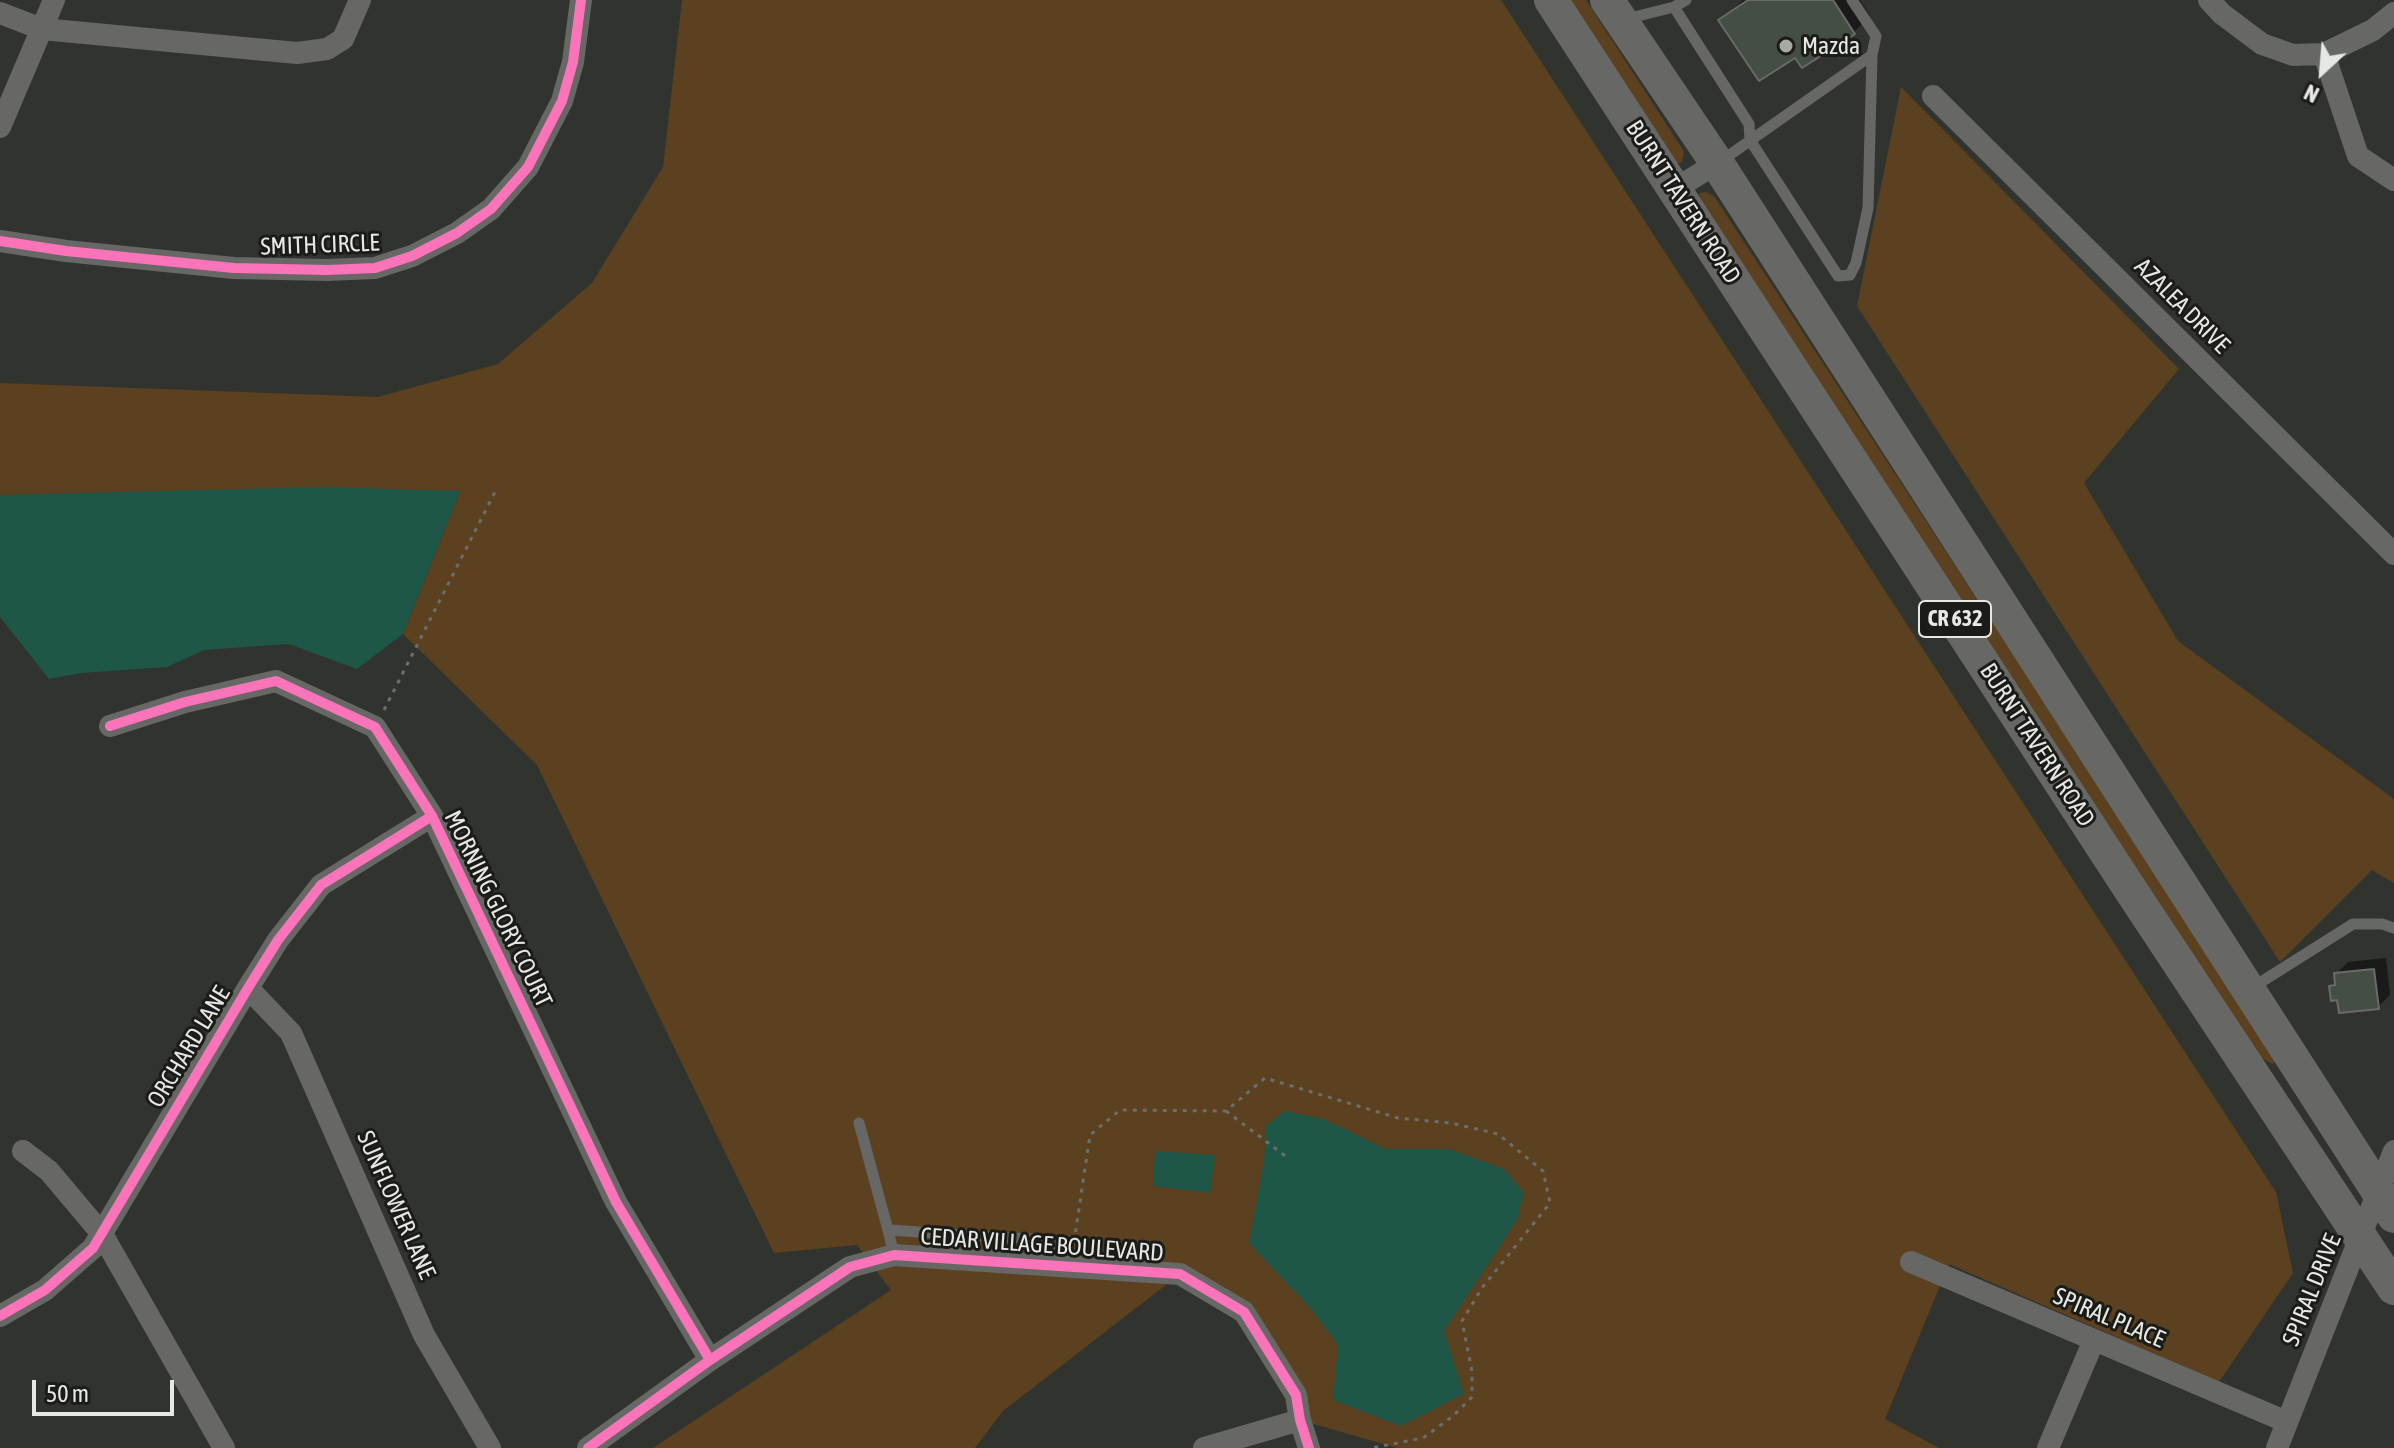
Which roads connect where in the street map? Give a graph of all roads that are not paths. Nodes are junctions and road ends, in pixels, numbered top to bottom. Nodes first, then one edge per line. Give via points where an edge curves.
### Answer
1 (54, 0) edge
2 (360, 0) edge
3 (581, 0) edge
4 (1551, 0) edge
5 (1686, 0) edge
6 (1852, 0) edge
7 (2209, 0) edge
8 (1674, 7) junction
9 (1614, 10) edge
10 (0, 13) edge
11 (2394, 13) edge
12 (42, 29) junction
13 (2324, 54) junction
14 (1872, 55) junction
15 (1933, 96) dead end
16 (0, 127) edge
17 (1750, 140) junction
18 (1717, 163) junction
19 (2394, 180) edge
20 (1675, 189) junction
21 (0, 241) edge
22 (2394, 554) edge
23 (110, 726) dead end
24 (432, 816) junction
25 (2394, 928) edge
26 (248, 988) junction
27 (2248, 990) junction
28 (859, 1123) dead end
29 (23, 1151) dead end
30 (2394, 1151) edge
31 (2386, 1204) edge
32 (888, 1230) junction
33 (102, 1234) junction
34 (2361, 1236) junction
35 (894, 1255) junction
36 (1911, 1262) dead end
37 (1066, 1265) junction
38 (2394, 1288) edge
39 (0, 1316) edge
40 (2094, 1340) junction
41 (710, 1360) junction
42 (1300, 1420) junction
43 (2287, 1422) junction
44 (224, 1448) edge
45 (490, 1448) edge
46 (588, 1448) edge
47 (1204, 1448) edge
48 (1309, 1448) edge
49 (2048, 1448) edge
50 (2277, 1448) edge

1 - 12 street
2 - 12 street via 343,39 327,49 297,53
3 - 21 street, SMITH CIRCLE via 562,101 528,167 491,209 412,256 375,268 234,268
4 - 20 main road, BURNT TAVERN ROAD / CR 632
5 - 8 lane
6 - 14 lane via 1876,36
7 - 13 street via 2262,44 2293,55
8 - 9 lane
8 - 17 lane via 1749,124
9 - 18 main road, BURNT TAVERN ROAD / CR 632
10 - 12 street
11 - 13 street via 2373,30
12 - 16 street
13 - 19 street via 2358,156
14 - 17 lane
14 - 17 lane via 1868,208 1850,275 1838,276
15 - 22 street, AZALEA DRIVE
17 - 18 lane
18 - 20 street
18 - 27 main road, BURNT TAVERN ROAD / CR 632
20 - 34 main road, BURNT TAVERN ROAD / CR 632
23 - 24 street, MORNING GLORY COURT via 276,681 375,727
24 - 26 street, ORCHARD LANE via 321,885
24 - 41 street, MORNING GLORY COURT via 616,1202
25 - 27 lane via 2353,924
26 - 33 street, ORCHARD LANE
26 - 45 street, SUNFLOWER LANE via 291,1033 424,1335
27 - 31 main road, BURNT TAVERN ROAD / CR 632
28 - 32 lane
29 - 33 street via 49,1171
30 - 31 street, SPIRAL DRIVE
31 - 34 street, SPIRAL DRIVE
32 - 35 lane
32 - 37 lane via 1046,1240 1059,1246
33 - 39 street, ORCHARD LANE via 45,1290
33 - 44 street
34 - 38 main road, BURNT TAVERN ROAD / CR 632
34 - 43 street, SPIRAL DRIVE
35 - 37 street, CEDAR VILLAGE BOULEVARD
35 - 41 street, CEDAR VILLAGE BOULEVARD via 850,1267
36 - 40 street, SPIRAL PLACE
37 - 42 street, CEDAR VILLAGE BOULEVARD via 1180,1274 1244,1312 1296,1395
40 - 43 street, SPIRAL PLACE
40 - 49 street
41 - 46 street, CEDAR VILLAGE BOULEVARD
42 - 47 street
42 - 48 street, CEDAR VILLAGE BOULEVARD
43 - 50 street, SPIRAL DRIVE

